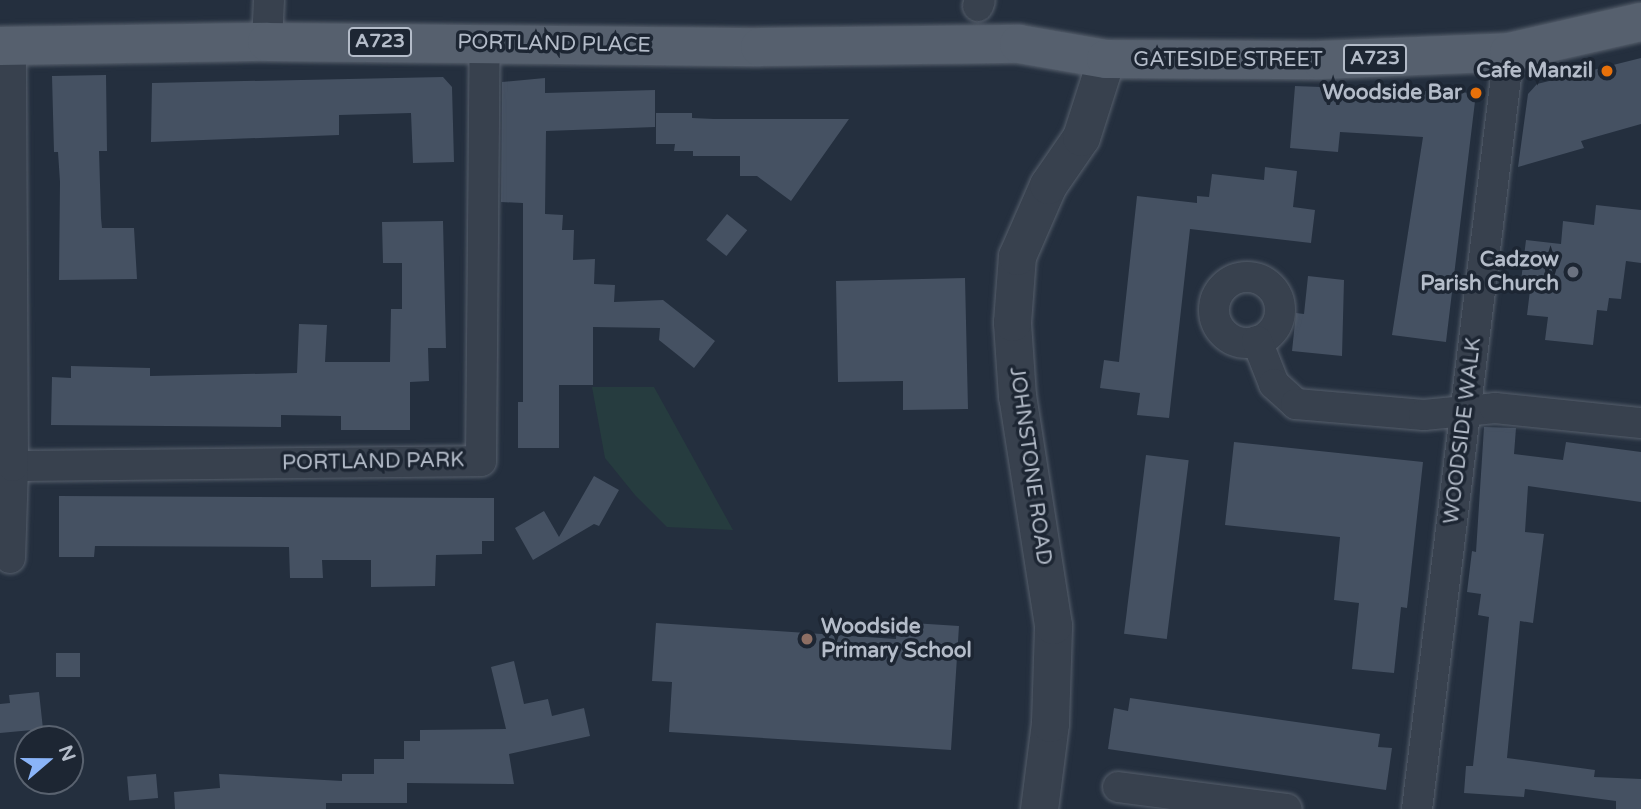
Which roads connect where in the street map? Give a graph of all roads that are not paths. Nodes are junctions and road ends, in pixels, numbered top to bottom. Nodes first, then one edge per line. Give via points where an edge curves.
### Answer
1 (269, 0) edge
2 (1641, 22) edge
3 (267, 41) junction
4 (485, 43) junction
5 (5, 47) edge
6 (1509, 52) junction
7 (1106, 59) junction
8 (1257, 341) dead end
9 (1466, 410) junction
10 (1641, 423) edge
11 (13, 466) junction
12 (10, 558) dead end
13 (1118, 787) dead end
14 (1039, 809) edge
15 (1287, 809) edge
16 (1417, 809) edge

1 - 3 street
2 - 6 main road, GATESIDE STREET / A723
3 - 4 main road, PORTLAND PLACE / A723
3 - 5 main road, PORTLAND PLACE / A723
4 - 7 main road, PORTLAND PLACE / A723 via 1019,44
4 - 11 street, PORTLAND PARK via 481,461
5 - 11 street
6 - 7 main road, GATESIDE STREET / A723 via 1321,60
6 - 9 street, WOODSIDE WALK
7 - 14 street, JOHNSTONE ROAD via 1081,137 1048,186 1017,256 1012,322 1017,397 1053,625 1050,723
8 - 9 street via 1273,384 1296,404 1424,415
9 - 10 street via 1495,408
9 - 16 street, WOODSIDE WALK
11 - 12 street
13 - 15 street

